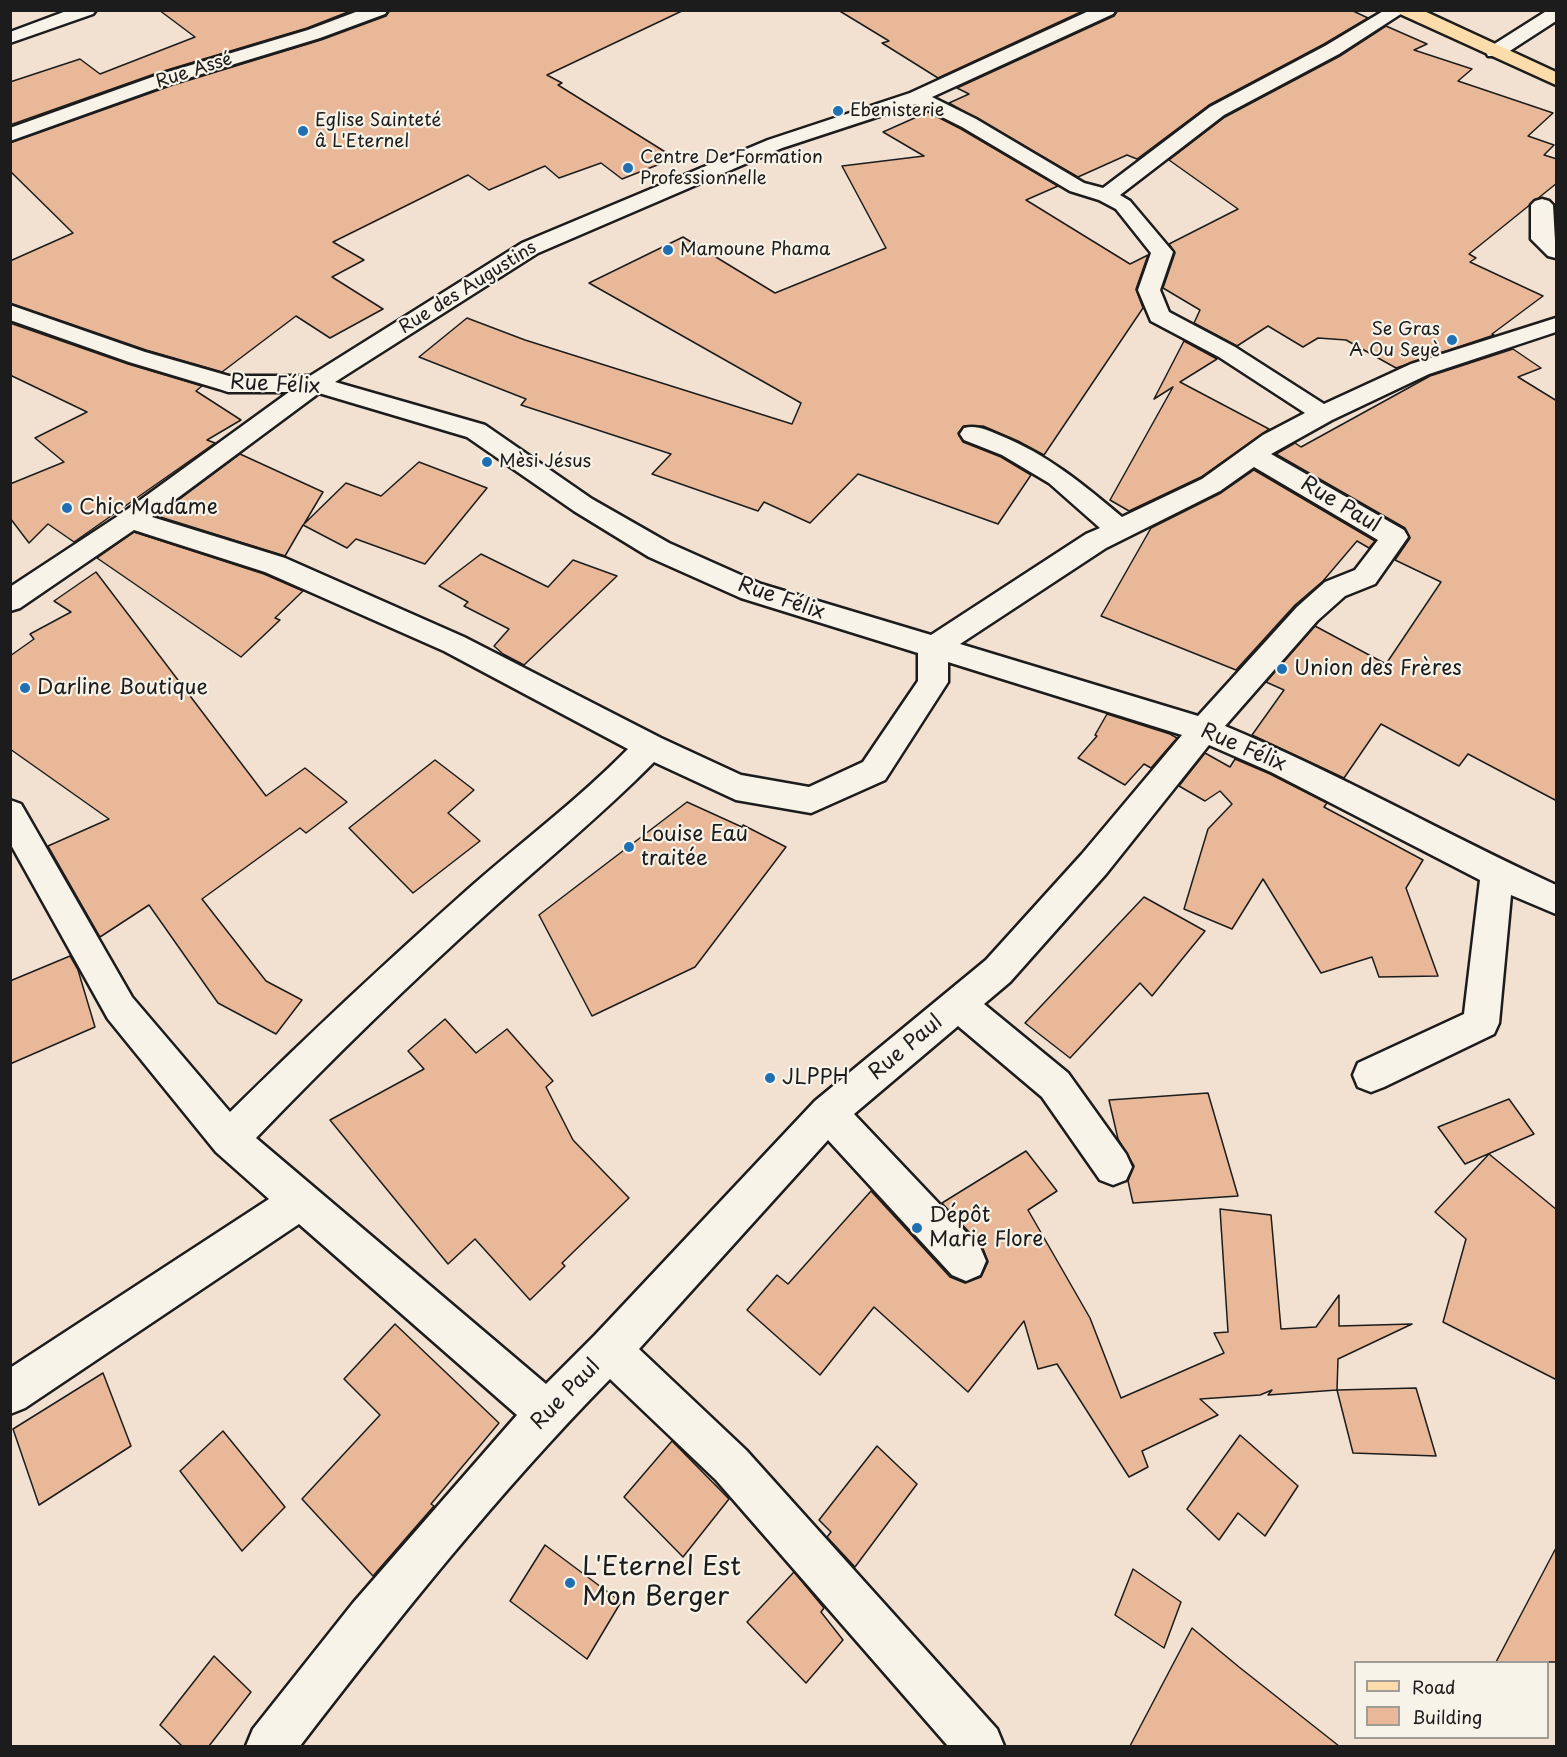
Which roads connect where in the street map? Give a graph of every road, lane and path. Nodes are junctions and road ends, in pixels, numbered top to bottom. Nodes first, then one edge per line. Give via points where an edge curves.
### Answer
1 (87, 10) edge
2 (379, 10) edge
3 (1107, 10) edge
4 (1398, 10) edge
5 (1406, 10) edge
6 (1557, 13) edge
7 (10, 38) edge
8 (1495, 51) junction
9 (1557, 79) edge
10 (917, 98) junction
11 (10, 135) edge
12 (1106, 196) junction
13 (1542, 205) dead end
14 (1557, 250) edge
15 (10, 312) edge
16 (1557, 326) edge
17 (315, 384) junction
18 (1323, 414) junction
19 (973, 434) dead end
20 (1253, 455) junction
21 (130, 520) junction
22 (1119, 529) junction
23 (10, 601) edge
24 (933, 648) junction
25 (1204, 730) junction
26 (650, 746) junction
27 (10, 813) edge
28 (1468, 860) junction
29 (1557, 900) edge
30 (958, 1005) junction
31 (1371, 1075) dead end
32 (828, 1113) junction
33 (229, 1139) junction
34 (1113, 1167) dead end
35 (300, 1201) junction
36 (966, 1261) dead end
37 (610, 1350) junction
38 (10, 1394) edge
39 (547, 1413) junction
40 (270, 1746) edge
41 (980, 1746) edge

1 - 7 street
2 - 11 street, Rue Assé via 165,79
3 - 10 street, Rue des Augustins
4 - 12 street via 1217,111
5 - 8 main road
6 - 8 street
8 - 9 main road
10 - 12 street via 969,123 1077,187
10 - 17 street, Rue des Augustins via 775,144 530,248
12 - 18 street via 1123,205 1162,252 1149,290 1159,316 1227,352
13 - 14 street via 1542,239
15 - 17 street, Rue Félix via 228,384
16 - 18 street via 1420,369
17 - 21 street, Rue des Augustins
17 - 24 street, Rue Félix via 476,431 583,505 659,550 752,591
18 - 20 street
19 - 22 street via 1058,477
20 - 22 street via 1211,485
20 - 25 street, Rue Paul via 1394,537 1365,577 1335,589 1307,614
21 - 23 street, Rue des Augustins
21 - 26 street via 275,565 454,644
22 - 24 street
24 - 25 street, Rue Félix
24 - 26 street via 933,682 873,771 811,800 736,786
25 - 28 street, Rue Félix via 1282,763
25 - 30 street, Rue Paul via 1094,864 998,972
26 - 33 street via 606,791 480,899 318,1049
27 - 33 street via 120,1008
28 - 29 street, Rue Félix
28 - 31 street via 1497,873 1481,1023
30 - 32 street, Rue Paul
30 - 34 street via 1055,1085
32 - 36 street
32 - 37 street, Rue Paul
33 - 35 street
35 - 38 street
35 - 39 street
37 - 39 street, Rue Paul
37 - 41 street via 731,1465
39 - 40 street, Rue Paul via 369,1618

